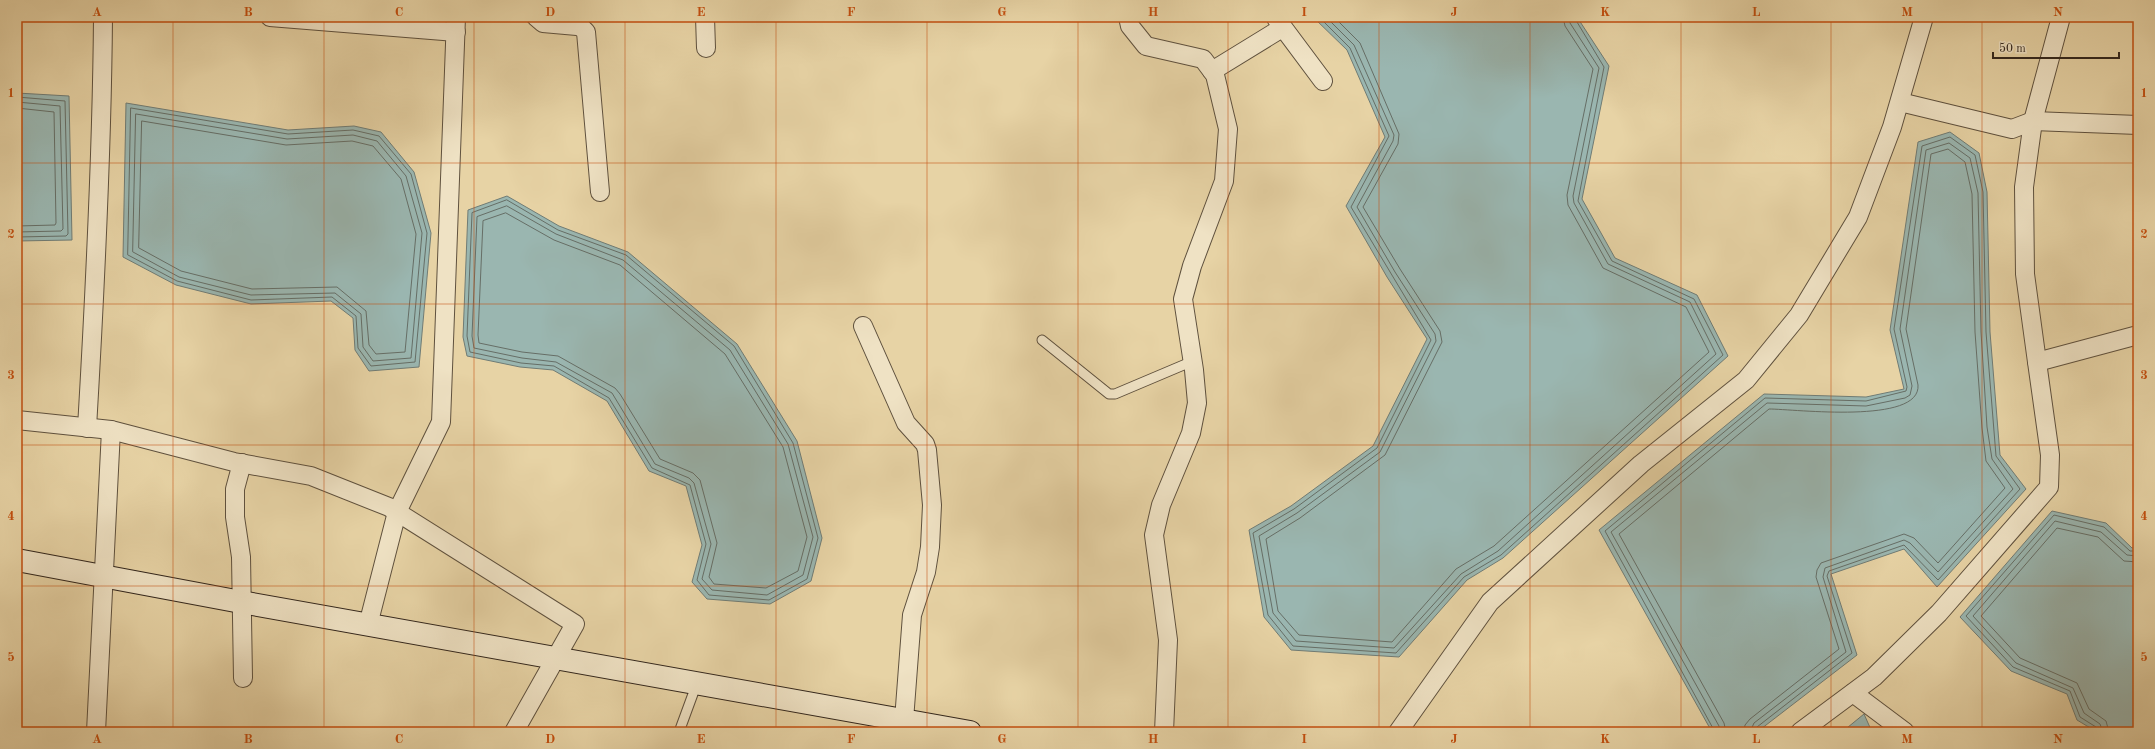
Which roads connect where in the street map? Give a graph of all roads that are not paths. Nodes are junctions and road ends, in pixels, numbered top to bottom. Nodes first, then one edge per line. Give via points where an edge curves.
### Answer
1 (103, 17) edge
2 (270, 17) edge
3 (536, 17) edge
4 (704, 17) edge
5 (1128, 17) edge
6 (1924, 17) edge
7 (2061, 17) edge
8 (372, 21) edge
9 (1278, 22) edge
10 (456, 25) edge
11 (706, 48) dead end
12 (1212, 71) junction
13 (1323, 81) dead end
14 (1900, 102) junction
15 (2033, 120) junction
16 (2138, 125) edge
17 (600, 192) dead end
18 (863, 326) dead end
19 (2138, 335) edge
20 (1042, 340) dead end
21 (1193, 361) junction
22 (2037, 362) junction
23 (17, 420) edge
24 (87, 428) junction
25 (111, 430) junction
26 (242, 463) junction
27 (397, 512) junction
28 (17, 560) edge
29 (104, 576) junction
30 (241, 602) junction
31 (368, 625) junction
32 (556, 658) junction
33 (243, 678) dead end
34 (697, 683) junction
35 (1853, 693) junction
36 (904, 720) junction
37 (96, 732) edge
38 (514, 732) edge
39 (679, 732) edge
40 (970, 732) edge
41 (1164, 732) edge
42 (1398, 732) edge
43 (1800, 732) edge
44 (1905, 732) edge

1 - 24 street via 95,295
2 - 8 street
3 - 17 street via 543,23 578,26 586,32
4 - 11 street
5 - 12 street via 1130,26 1146,46 1203,59
6 - 14 street
7 - 15 street
8 - 10 street
9 - 12 street
9 - 13 street
10 - 27 street via 441,422
12 - 21 street via 1228,129 1224,181 1192,266 1183,299
14 - 15 street via 2012,129
14 - 42 street via 1858,217 1799,315 1746,380 1641,464 1490,602
15 - 16 street
15 - 22 street via 2024,187 2025,274
18 - 36 street via 906,423 926,444 928,450 932,505 930,547 926,572 912,615
19 - 22 street
20 - 21 lane via 1109,394 1116,394
21 - 41 street via 1197,403 1191,433 1161,505 1154,534 1168,640
22 - 35 street via 2050,456 2050,487 1939,613 1874,677
23 - 24 street
24 - 25 street
25 - 26 street
25 - 29 street
26 - 27 street via 311,476
26 - 30 street via 236,489 235,517 241,557
27 - 31 street
27 - 32 street via 575,624
28 - 29 street
29 - 30 street
29 - 37 street
30 - 31 street
30 - 33 street
31 - 32 street
32 - 34 street
32 - 38 street
34 - 36 street
34 - 39 lane
35 - 43 street
35 - 44 street
36 - 40 street

